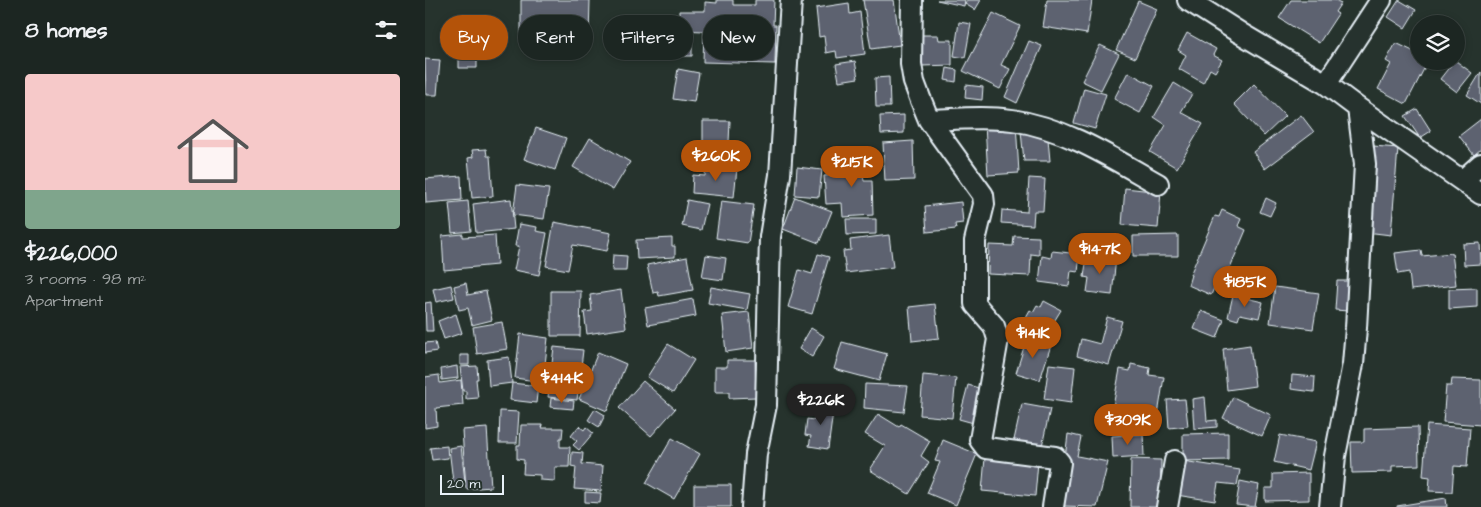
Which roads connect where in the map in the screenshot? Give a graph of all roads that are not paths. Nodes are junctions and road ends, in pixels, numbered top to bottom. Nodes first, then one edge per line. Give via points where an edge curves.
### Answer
1 (791, 0) edge
2 (912, 0) edge
3 (1188, 0) edge
4 (1381, 0) edge
5 (1326, 84) junction
6 (1358, 108) junction
7 (929, 120) junction
8 (1481, 164) edge
9 (1463, 180) junction
10 (1158, 184) dead end
11 (1481, 194) edge
12 (1175, 461) dead end
13 (752, 507) edge
14 (1053, 507) edge
15 (1167, 507) edge
16 (1330, 507) edge

1 - 13 street via 780,175 770,237 765,405 756,454
2 - 7 street via 911,64 914,82
3 - 5 street
4 - 5 street
5 - 6 street
6 - 9 street
6 - 16 street via 1365,164 1357,328 1335,456
7 - 10 street via 1004,119 1042,126 1086,144
7 - 14 street via 983,195 984,204 975,241 975,304 994,326 998,339 980,440 985,448 1055,457 1060,463
8 - 9 street
9 - 11 street
12 - 15 street

